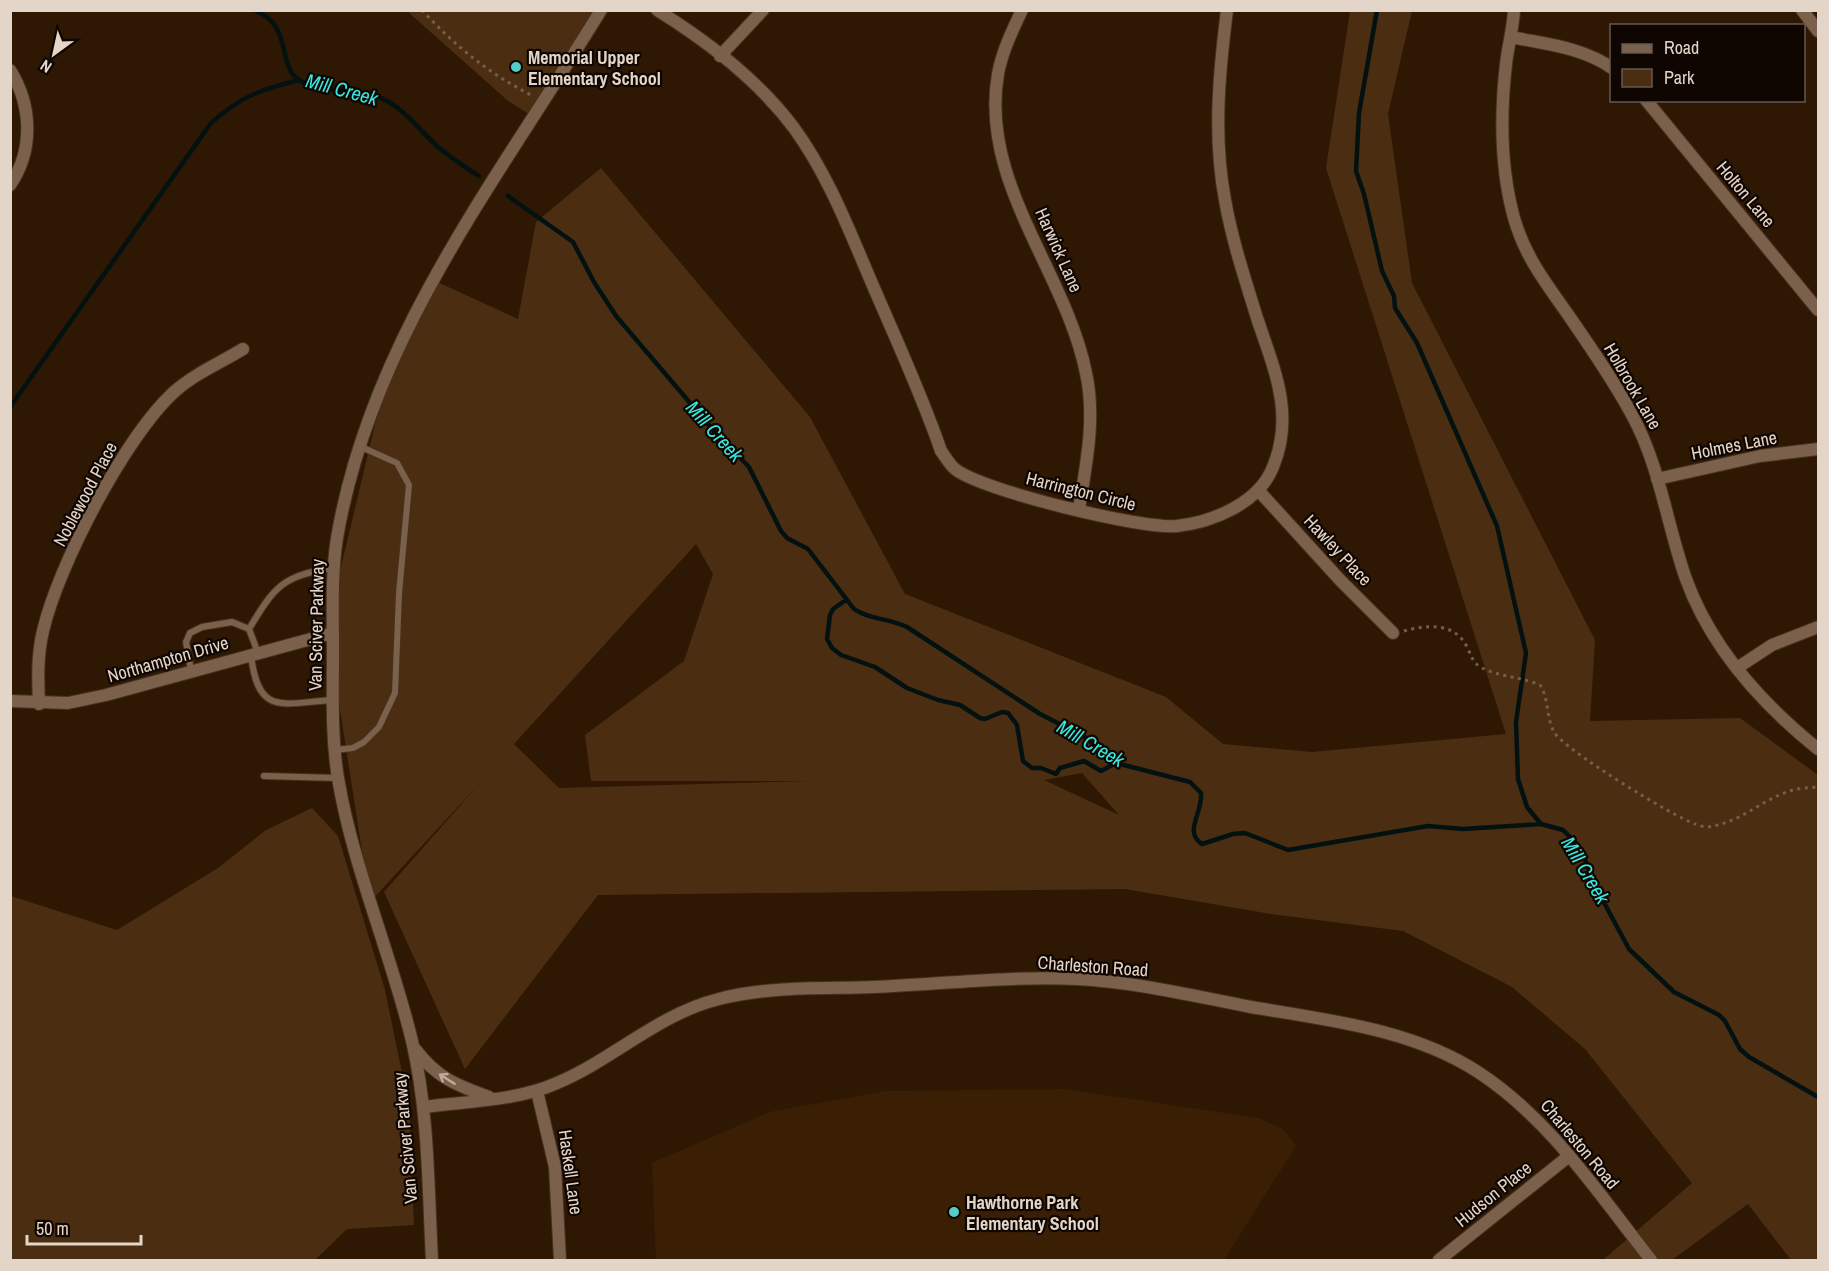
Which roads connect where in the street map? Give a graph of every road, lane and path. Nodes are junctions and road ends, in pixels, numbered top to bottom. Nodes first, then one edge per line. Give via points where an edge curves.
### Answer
1 (422, 10) edge
2 (602, 10) edge
3 (657, 10) edge
4 (763, 10) edge
5 (1022, 10) edge
6 (1227, 10) edge
7 (1514, 10) edge
8 (1802, 10) edge
9 (1818, 31) edge
10 (1511, 37) junction
11 (720, 56) junction
12 (1610, 67) edge
13 (10, 70) edge
14 (544, 102) junction
15 (1648, 102) edge
16 (10, 185) edge
17 (1818, 310) edge
18 (243, 349) dead end
19 (359, 446) junction
20 (1818, 449) edge
21 (1657, 479) junction
22 (1258, 490) junction
23 (1079, 509) junction
24 (333, 568) junction
25 (1818, 627) edge
26 (249, 629) junction
27 (333, 633) junction
28 (1394, 633) joint
29 (254, 654) junction
30 (1737, 668) junction
31 (191, 670) junction
32 (333, 700) junction
33 (10, 701) edge
34 (39, 704) junction
35 (1818, 748) edge
36 (334, 750) junction
37 (264, 776) dead end
38 (338, 778) junction
39 (1818, 787) edge
40 (413, 1045) junction
41 (537, 1091) junction
42 (492, 1098) junction
43 (424, 1107) junction
44 (1569, 1156) junction
45 (432, 1260) edge
46 (560, 1260) edge
47 (1438, 1260) edge
48 (1651, 1260) edge

1 - 14 path via 454,44 482,66
2 - 14 street, Van Sciver Parkway
3 - 11 street, Harrington Circle
4 - 11 street
5 - 23 street, Harwick Lane via 998,72 997,138 1030,232 1075,333 1087,375 1089,435
6 - 22 street, Harrington Circle via 1218,120 1222,181 1236,248 1275,365 1283,409 1280,449
7 - 10 street, Holbrook Lane
8 - 9 street
10 - 12 street via 1586,54
10 - 21 street, Holbrook Lane via 1504,83 1503,152 1514,219 1530,262 1622,397 1644,439
11 - 23 street, Harrington Circle via 794,128 820,170 852,235 941,451 955,469 995,487
13 - 16 street via 24,100 28,131 22,163
14 - 19 street, Van Sciver Parkway via 412,316
15 - 17 street, Holton Lane
18 - 34 street, Noblewood Place via 175,391 150,418 124,456 84,530 47,616 37,662
19 - 24 street, Van Sciver Parkway via 344,501
19 - 36 lane via 397,463 409,484 395,693 379,727 364,742
20 - 21 street, Holmes Lane via 1760,456
21 - 30 street, Holbrook Lane via 1695,600
22 - 23 street, Harrington Circle via 1248,500 1216,516 1176,526 1155,526
22 - 28 street, Hawley Place
24 - 26 lane via 302,573 285,581 265,601
24 - 27 street, Van Sciver Parkway
25 - 30 street via 1783,639
26 - 29 lane
26 - 31 lane via 232,622 190,633 186,642
27 - 29 street, Northampton Drive
27 - 32 street, Van Sciver Parkway
28 - 39 path via 1423,626 1443,627 1456,633 1480,667 1533,681 1544,691 1555,734 1694,824 1710,827 1732,821 1788,791
29 - 31 street, Northampton Drive
29 - 32 lane via 253,678 268,700
30 - 35 street, Holbrook Lane via 1782,720
31 - 34 street, Northampton Drive via 106,695
32 - 36 street, Van Sciver Parkway
33 - 34 street, Northampton Drive
36 - 38 street, Van Sciver Parkway
37 - 38 lane
38 - 40 street, Van Sciver Parkway via 353,844
42 -> 40 street via 458,1086 429,1068
40 - 43 street, Van Sciver Parkway
41 - 42 street, Charleston Road
41 - 44 street, Charleston Road via 607,1057 666,1018 720,998 846,988 1075,979 1164,989 1282,1011 1428,1046 1478,1072 1516,1100 1545,1126
41 - 46 street, Haskell Lane via 555,1167
42 - 43 street, Charleston Road
43 - 45 street, Van Sciver Parkway
44 - 47 street, Hudson Place
44 - 48 street, Charleston Road

